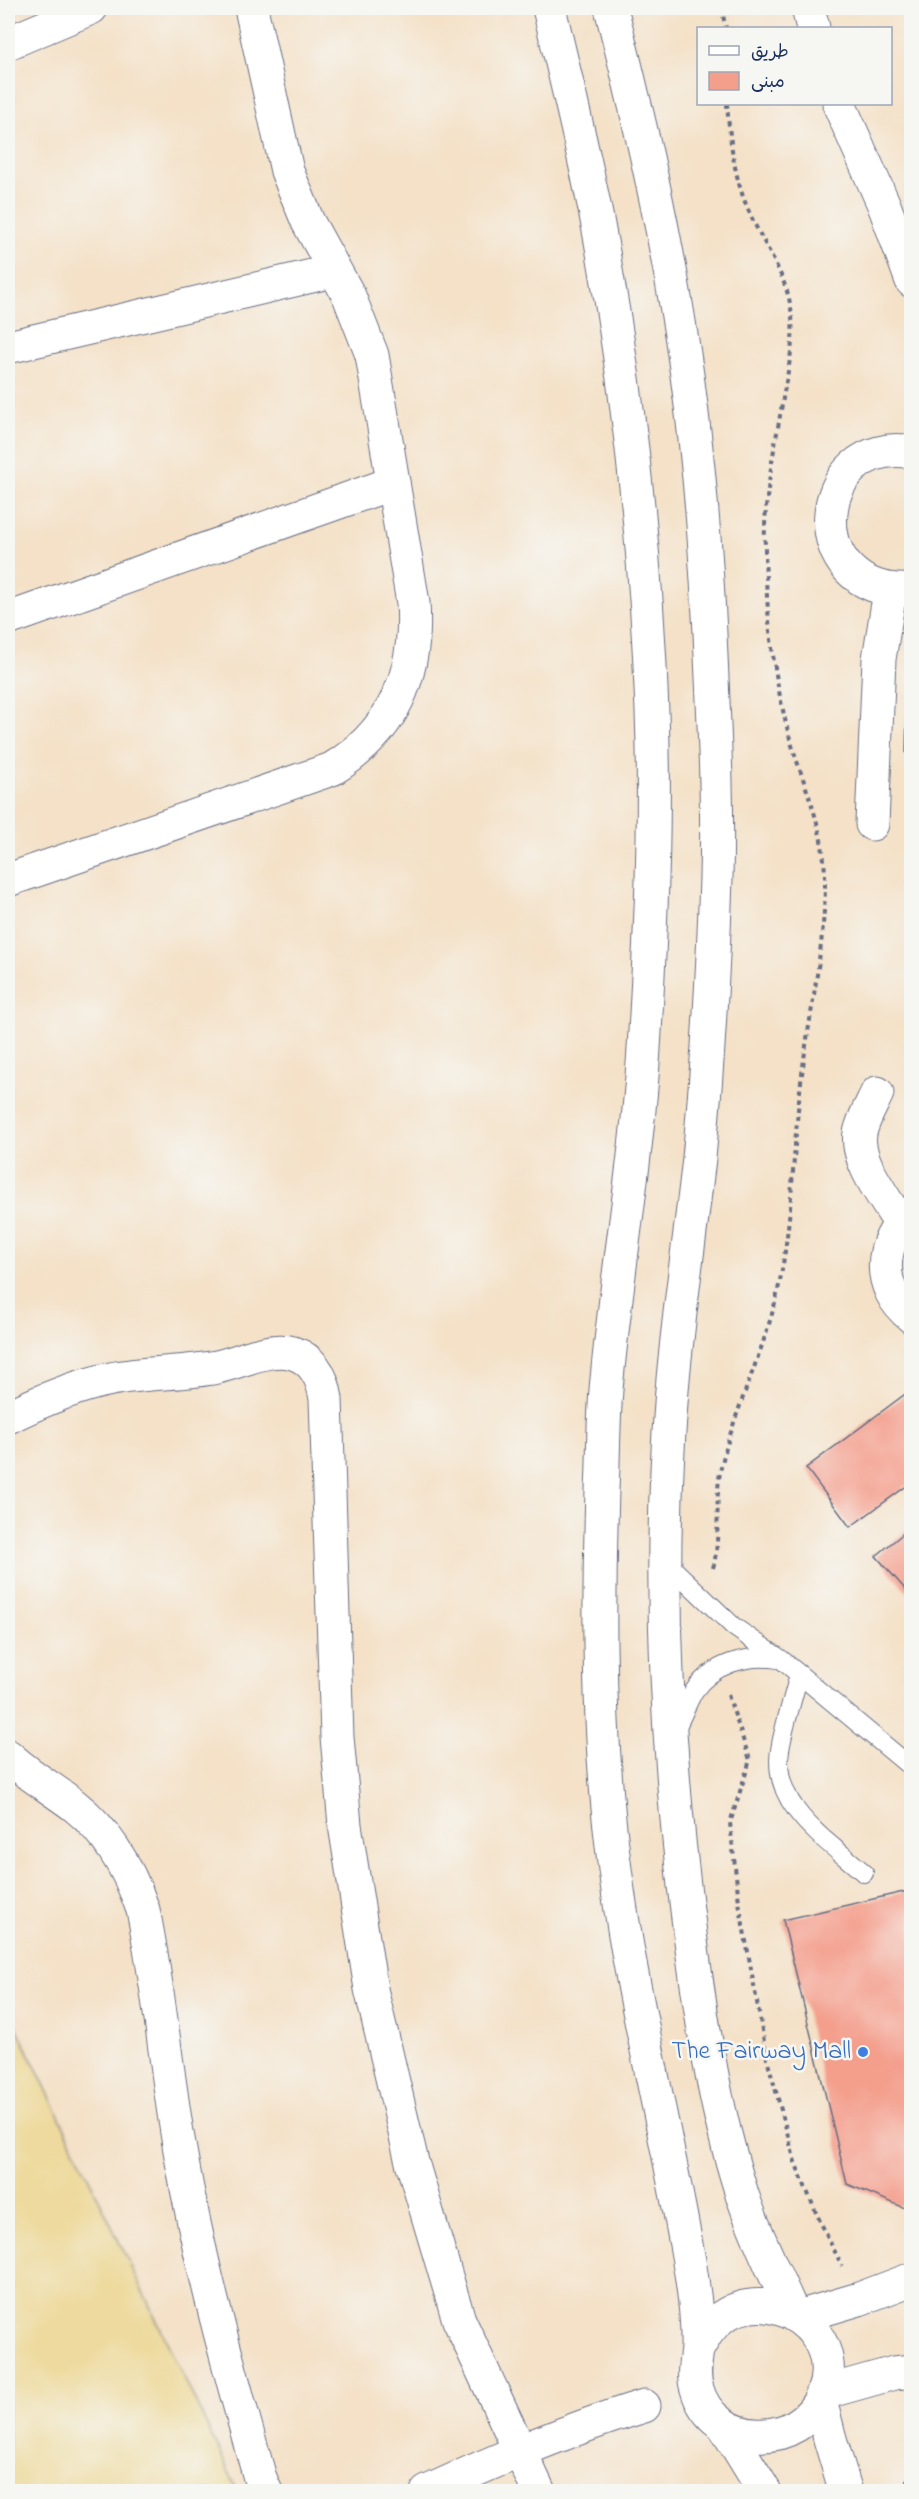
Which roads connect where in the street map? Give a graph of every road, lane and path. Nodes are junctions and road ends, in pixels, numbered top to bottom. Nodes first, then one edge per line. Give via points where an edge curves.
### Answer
1 (91, 8) edge
2 (251, 8) edge
3 (549, 8) edge
4 (611, 8) edge
5 (721, 8) edge
6 (807, 8) edge
7 (726, 27) edge
8 (813, 27) edge
9 (8, 43) edge
10 (727, 105) edge
11 (839, 105) edge
12 (333, 271) junction
13 (912, 281) edge
14 (8, 347) edge
15 (908, 444) edge
16 (393, 483) junction
17 (901, 590) edge
18 (8, 619) edge
19 (872, 824) dead end
20 (8, 880) edge
21 (876, 1093) dead end
22 (906, 1217) edge
23 (912, 1317) edge
24 (8, 1417) edge
25 (665, 1561) junction
26 (718, 1613) junction
27 (783, 1660) junction
28 (723, 1667) junction
29 (799, 1674) junction
30 (669, 1742) junction
31 (8, 1756) edge
32 (912, 1768) edge
33 (864, 1873) dead end
34 (912, 2280) edge
35 (859, 2299) junction
36 (795, 2314) junction
37 (697, 2350) junction
38 (906, 2369) edge
39 (822, 2396) junction
40 (644, 2406) dead end
41 (724, 2427) junction
42 (521, 2449) junction
43 (912, 2468) edge
44 (266, 2492) edge
45 (427, 2492) edge
46 (539, 2492) edge
47 (765, 2492) edge
48 (846, 2492) edge
49 (910, 2492) edge

1 - 9 street
2 - 12 street via 287,171
3 - 37 street via 582,144 612,308 635,472 649,638 653,743 650,934 632,1165 606,1384 598,1585 600,1679 613,1867 643,2038 688,2254
4 - 25 street via 659,210 687,374 704,539 715,735 716,872 708,1063 671,1402
5 - 7 path
6 - 8 street
10 - 26 path via 736,173 762,241 781,272 792,316 790,361 766,513 767,593 779,688 789,735 814,806 825,880 818,974 801,1082 784,1260 764,1341 721,1468 718,1550 707,1589
11 - 13 street via 884,205
12 - 14 street
12 - 16 street via 349,296 372,355
15 - 17 street via 861,462 845,476 834,494 829,515 830,536 838,556 852,573 869,585
16 - 18 street
16 - 20 street via 414,630 405,683 379,730 332,769
17 - 19 street via 879,659
21 - 22 street via 863,1123 859,1145 867,1166
22 - 23 street via 890,1239 885,1277 892,1294
24 - 42 street via 52,1397 111,1379 216,1367 278,1352 293,1353 306,1360 324,1384 337,1737 345,1825 372,1989 412,2162 459,2320
25 - 26 lane
25 - 30 street
26 - 27 lane via 750,1640
27 - 28 lane via 753,1657
27 - 29 lane
28 - 30 lane via 694,1692
28 - 35 path via 730,1704 750,1760 730,1823 767,2058 795,2162
29 - 32 lane
29 - 33 lane via 780,1752 782,1783 796,1813
30 - 36 street via 692,1948 715,2089 743,2198
31 - 44 street via 100,1830 120,1856 143,1910 194,2220 223,2348
34 - 35 street
35 - 36 street
36 - 37 street via 770,2305 747,2306 725,2314 708,2330
36 - 39 street via 821,2342 827,2376
37 - 41 street via 697,2393 708,2412
38 - 39 street
39 - 41 street via 804,2422 779,2435 751,2437
39 - 48 street
40 - 42 street
41 - 47 street
42 - 45 street
42 - 46 street
43 - 49 path

